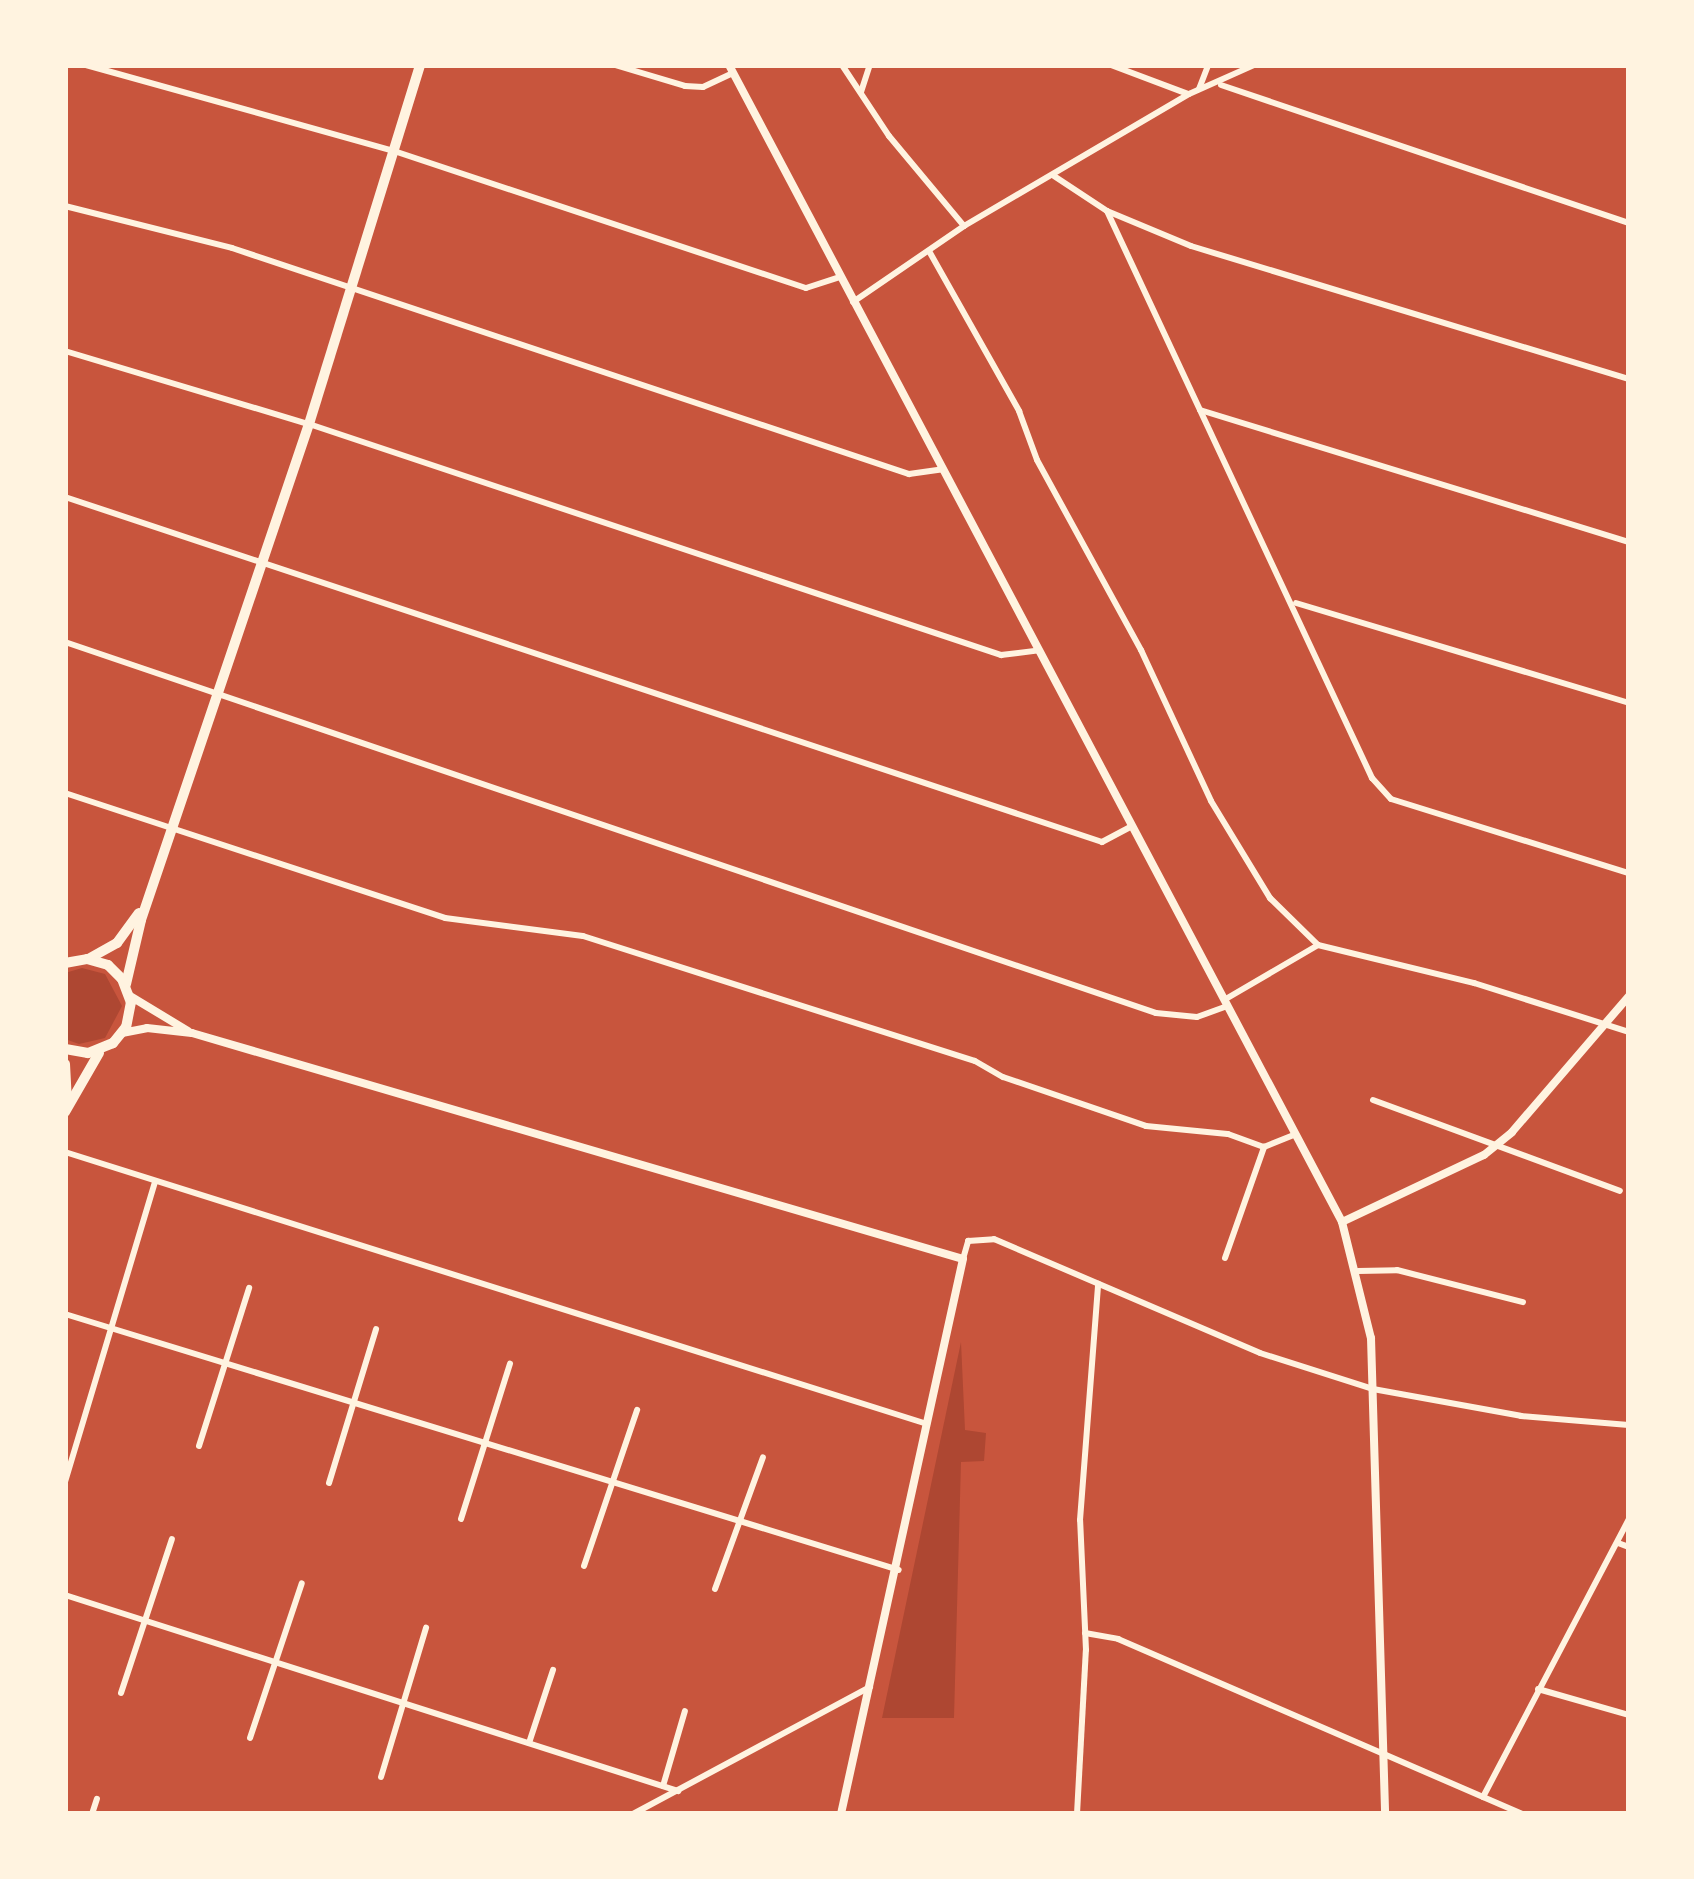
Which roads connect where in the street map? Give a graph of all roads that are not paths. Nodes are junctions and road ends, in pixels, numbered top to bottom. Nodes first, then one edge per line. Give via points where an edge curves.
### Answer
1 (86, 65) edge
2 (420, 65) edge
3 (615, 65) edge
4 (842, 65) edge
5 (870, 65) edge
6 (1111, 65) edge
7 (1208, 65) edge
8 (1254, 65) edge
9 (731, 69) edge
10 (1222, 84) junction
11 (1198, 90) junction
12 (861, 93) junction
13 (1189, 94) junction
14 (394, 151) junction
15 (1054, 176) junction
16 (65, 206) edge
17 (1107, 212) junction
18 (1629, 223) edge
19 (964, 226) junction
20 (929, 252) junction
21 (840, 277) junction
22 (353, 288) junction
23 (853, 302) junction
24 (65, 351) edge
25 (1629, 379) edge
26 (1198, 409) junction
27 (309, 424) junction
28 (943, 468) junction
29 (65, 497) edge
30 (1629, 542) edge
31 (264, 560) junction
32 (1295, 602) junction
33 (65, 642) edge
34 (1039, 650) junction
35 (219, 695) junction
36 (1629, 703) edge
37 (65, 793) edge
38 (1130, 827) junction
39 (174, 829) junction
40 (1629, 873) edge
41 (151, 890) junction
42 (1318, 945) junction
43 (87, 959) junction
44 (65, 963) edge
45 (128, 990) junction
46 (1629, 996) edge
47 (1226, 1003) junction
48 (1606, 1025) junction
49 (1629, 1032) edge
50 (192, 1033) junction
51 (122, 1034) junction
52 (65, 1050) edge
53 (101, 1050) junction
54 (65, 1064) edge
55 (1373, 1100) dead end
56 (66, 1109) edge
57 (1294, 1134) junction
58 (1264, 1147) junction
59 (1493, 1147) junction
60 (65, 1152) edge
61 (155, 1182) junction
62 (1620, 1192) dead end
63 (1342, 1222) junction
64 (1225, 1258) dead end
65 (963, 1259) junction
66 (1358, 1271) junction
67 (1098, 1284) junction
68 (249, 1288) dead end
69 (1523, 1302) dead end
70 (65, 1314) edge
71 (112, 1329) junction
72 (376, 1329) dead end
73 (510, 1364) dead end
74 (224, 1366) junction
75 (1374, 1390) junction
76 (352, 1405) junction
77 (637, 1410) dead end
78 (1629, 1424) edge
79 (930, 1425) junction
80 (198, 1446) dead end
81 (484, 1446) junction
82 (763, 1457) dead end
83 (65, 1482) edge
84 (329, 1483) dead end
85 (611, 1484) junction
86 (461, 1518) dead end
87 (1629, 1519) edge
88 (738, 1522) junction
89 (172, 1539) dead end
90 (1618, 1543) junction
91 (1629, 1546) edge
92 (584, 1566) dead end
93 (898, 1570) junction
94 (302, 1583) dead end
95 (715, 1588) dead end
96 (65, 1595) edge
97 (146, 1620) junction
98 (426, 1628) dead end
99 (1085, 1633) junction
100 (277, 1661) junction
101 (553, 1670) dead end
102 (872, 1686) junction
103 (1538, 1689) junction
104 (121, 1693) dead end
105 (406, 1704) junction
106 (686, 1711) dead end
107 (1629, 1715) edge
108 (250, 1738) dead end
109 (529, 1743) junction
110 (1385, 1755) junction
111 (381, 1777) dead end
112 (663, 1786) junction
113 (678, 1791) junction
114 (1483, 1797) junction
115 (97, 1799) dead end
116 (92, 1814) edge
117 (633, 1814) edge
118 (841, 1814) edge
119 (1077, 1814) edge
120 (1386, 1814) edge
121 (1522, 1814) edge

1 - 14 street
2 - 14 main road
3 - 9 street via 703,87
4 - 12 street
5 - 12 street
6 - 13 street
7 - 11 street
8 - 10 street
9 - 21 street
10 - 11 street
10 - 18 street
11 - 13 street
12 - 19 street
13 - 15 street
14 - 21 street via 806,288
14 - 22 main road
15 - 17 street
15 - 19 street
16 - 22 street via 232,248
17 - 25 street via 1191,246
17 - 26 street
19 - 20 street
20 - 23 street
20 - 42 street via 1019,410 1037,460 1132,634 1211,800 1270,898
21 - 23 street
22 - 27 main road
22 - 28 street via 910,474
23 - 28 street
24 - 27 street
26 - 30 street
26 - 32 street
27 - 31 main road
27 - 34 street via 1000,655
28 - 34 street
29 - 31 street
31 - 35 main road
31 - 38 street via 1102,842
32 - 36 street
32 - 40 street via 1372,778 1391,800
33 - 35 street
34 - 38 street
35 - 39 main road
35 - 47 street via 1156,1013 1197,1017
37 - 39 street
38 - 47 street
39 - 41 main road
39 - 58 street via 445,918 583,936 975,1060 1002,1077 1146,1126 1228,1134
41 - 43 main road via 118,943
41 - 45 main road
42 - 47 street
42 - 48 street via 1474,982
43 - 44 main road
43 - 45 main road via 108,965
45 - 50 street
45 - 51 main road
46 - 48 street
47 - 57 street
48 - 49 street
48 - 59 street
50 - 51 street via 147,1028
50 - 65 street
51 - 53 main road
52 - 53 main road
53 - 56 main road
54 - 56 main road
55 - 59 street
57 - 58 street
57 - 63 street
58 - 64 street
59 - 62 street
59 - 63 street
60 - 61 street
61 - 71 street
61 - 79 street
63 - 66 street
65 - 67 street via 968,1241 980,1237
65 - 79 street
66 - 69 street via 1397,1270
66 - 75 street
67 - 75 street via 1260,1353
67 - 99 street via 1080,1520
68 - 74 street
70 - 71 street
71 - 74 street
71 - 83 street
72 - 76 street
73 - 81 street
74 - 76 street
74 - 80 street
75 - 78 street via 1521,1416
75 - 110 street
76 - 81 street
76 - 84 street
77 - 85 street
79 - 93 street
81 - 85 street
81 - 86 street
82 - 88 street
85 - 88 street
85 - 92 street
87 - 90 street
88 - 93 street
88 - 95 street
89 - 97 street
90 - 91 street
90 - 103 street
93 - 102 street
94 - 100 street
96 - 97 street
97 - 100 street
97 - 104 street
98 - 105 street
99 - 110 street via 1118,1640
99 - 119 street
100 - 105 street
100 - 108 street
101 - 109 street
102 - 113 street
102 - 118 street
103 - 107 street
103 - 114 street
105 - 109 street
105 - 111 street
106 - 112 street
109 - 112 street
110 - 114 street
110 - 120 street
112 - 113 street
113 - 117 street
114 - 121 street
115 - 116 street

